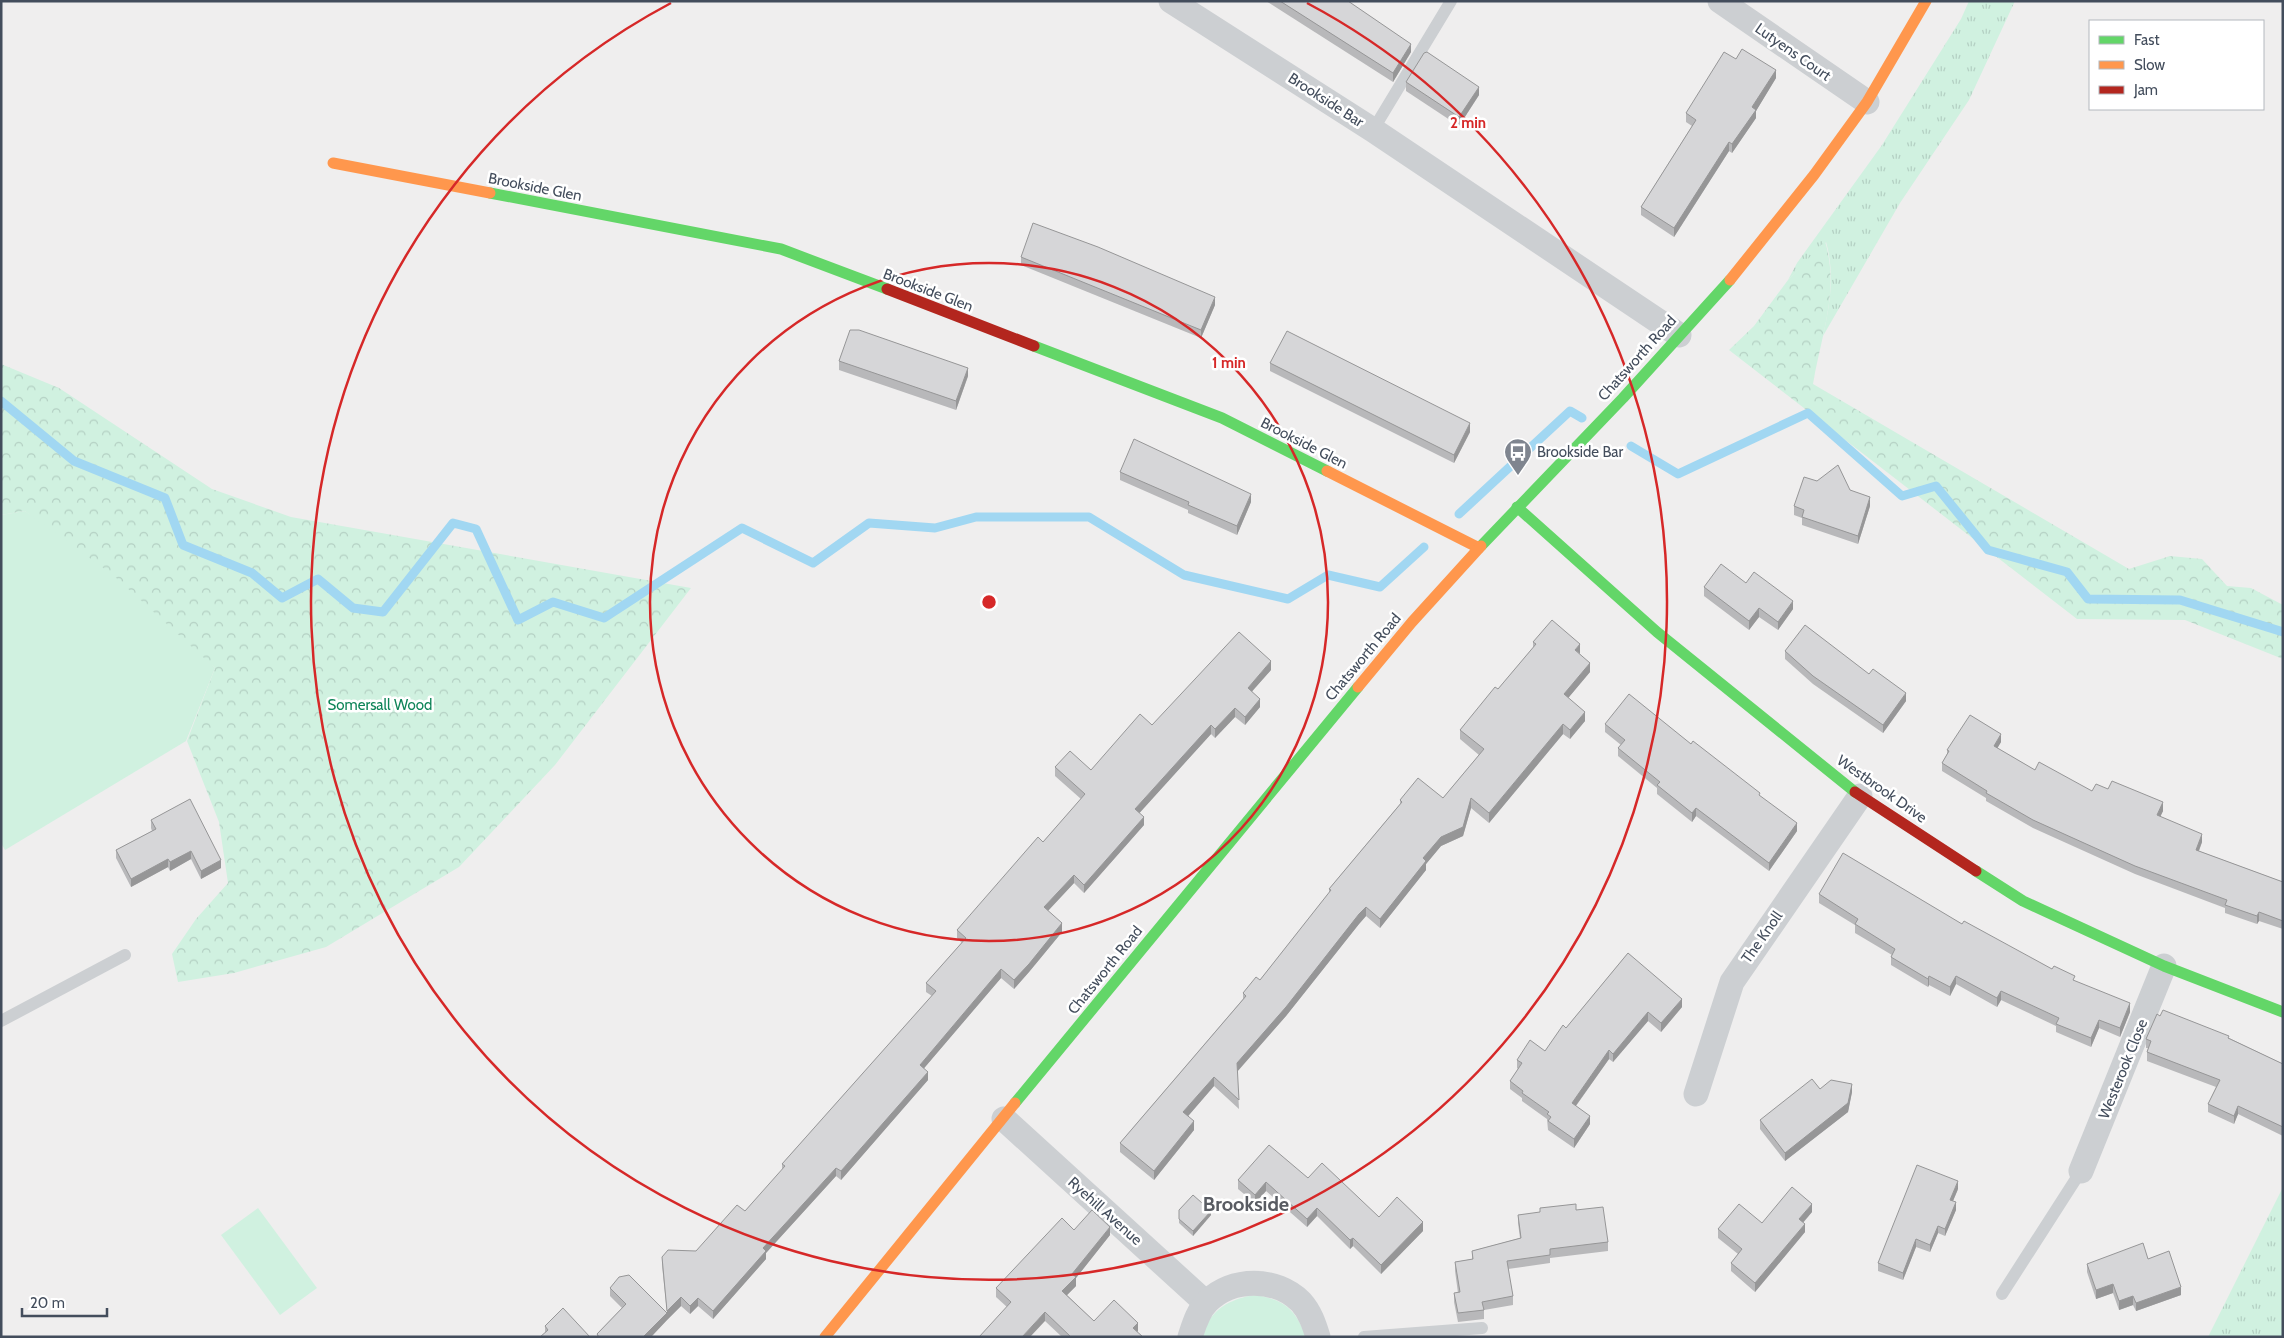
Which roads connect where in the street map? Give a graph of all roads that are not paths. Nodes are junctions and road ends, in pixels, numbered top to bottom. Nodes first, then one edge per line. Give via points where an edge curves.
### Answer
1 (1171, 1) edge
2 (1451, 1) edge
3 (1720, 1) edge
4 (1926, 1) edge
5 (1867, 102) junction
6 (1373, 130) junction
7 (333, 163) dead end
8 (1679, 335) junction
9 (1517, 507) junction
10 (1479, 548) junction
11 (1860, 796) junction
12 (125, 955) dead end
13 (2164, 966) junction
14 (2283, 1012) edge
15 (1, 1021) edge
16 (1696, 1094) dead end
17 (1004, 1120) junction
18 (2081, 1171) joint
19 (2002, 1294) dead end
20 (1206, 1303) junction
21 (1482, 1328) dead end
22 (825, 1337) edge
23 (1190, 1337) edge
24 (1318, 1337) edge
25 (1364, 1337) edge

1 - 6 street, Brookside Bar
2 - 6 lane
3 - 5 street, Lutyens Court
4 - 5 main road, Chatsworth Road
5 - 8 main road, Chatsworth Road via 1746,262
6 - 8 street, Brookside Bar
7 - 10 main road, Brookside Glen via 781,249 1222,418
8 - 9 main road, Chatsworth Road
9 - 10 main road, Chatsworth Road
9 - 11 main road, Westbrook Drive via 1657,632
10 - 17 main road, Chatsworth Road via 1306,748
11 - 13 main road, Westbrook Drive via 2023,901
11 - 16 street, The Knoll via 1732,982
12 - 15 lane
13 - 14 main road, Westbrook Drive
13 - 18 street, Westerook Close
17 - 20 street, Ryehill Avenue
17 - 22 main road, Chatsworth Road
18 - 19 lane
20 - 23 street via 1195,1320
20 - 24 street via 1224,1290 1238,1285 1265,1283 1284,1290 1301,1303 1313,1320
21 - 25 lane

